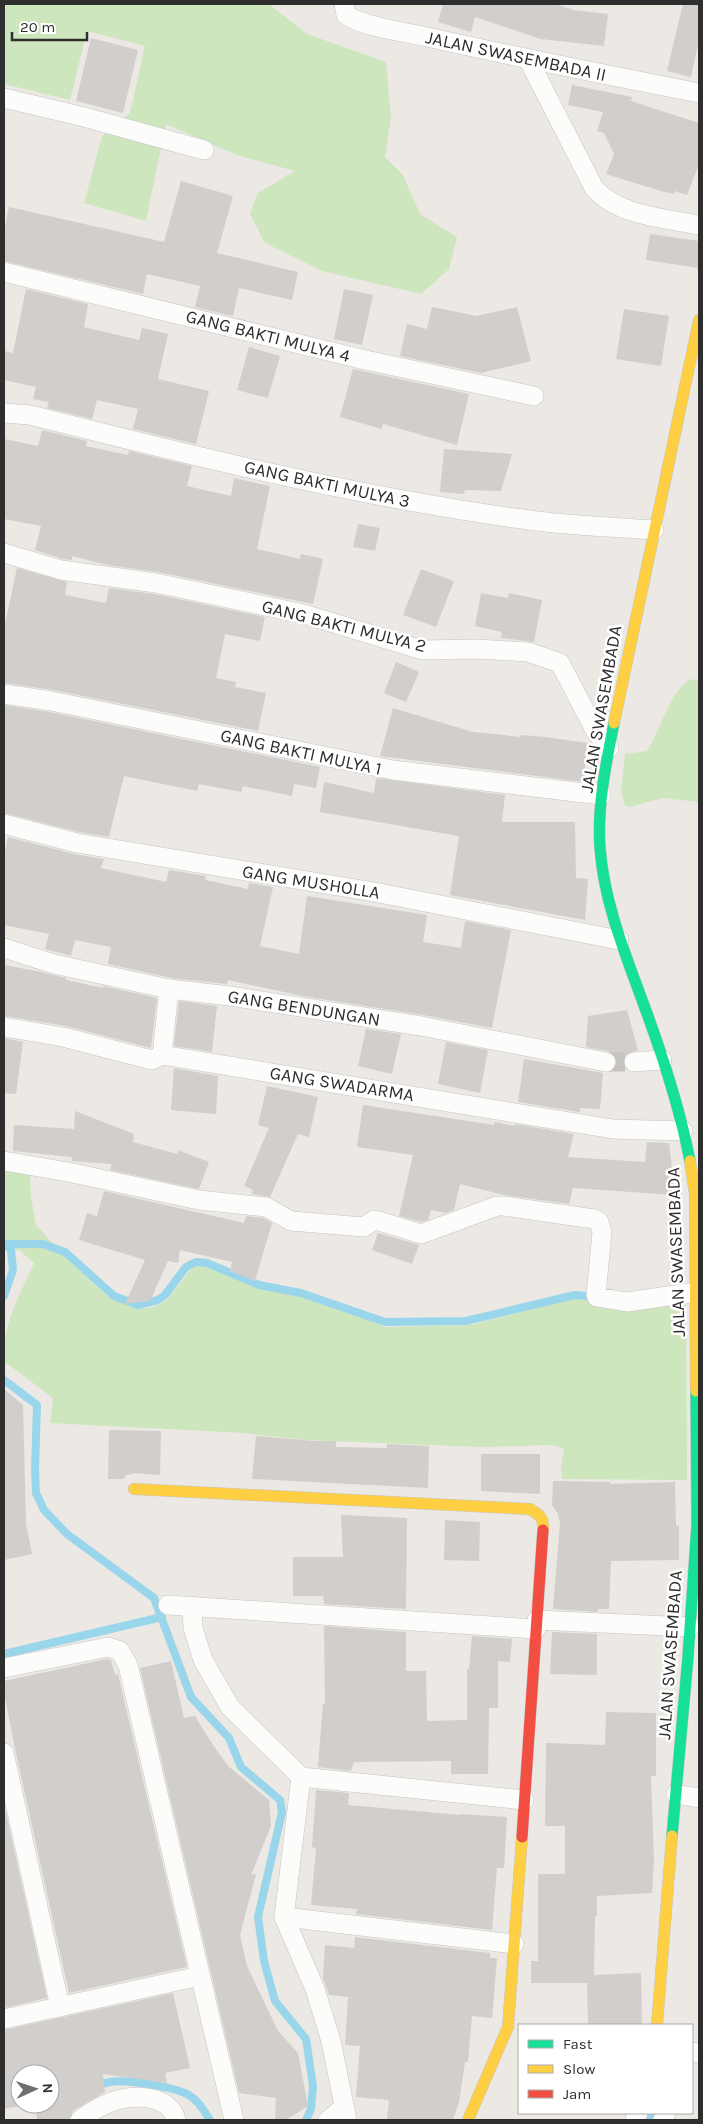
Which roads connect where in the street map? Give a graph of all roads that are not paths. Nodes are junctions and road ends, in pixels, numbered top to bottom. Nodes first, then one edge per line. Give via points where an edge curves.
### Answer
1 (344, 4) edge
2 (529, 61) junction
3 (699, 93) edge
4 (4, 98) edge
5 (204, 150) dead end
6 (699, 225) edge
7 (4, 272) edge
8 (699, 320) edge
9 (534, 396) dead end
10 (4, 413) edge
11 (654, 530) junction
12 (4, 553) edge
13 (4, 694) edge
14 (609, 748) junction
15 (601, 795) junction
16 (4, 824) edge
17 (619, 940) junction
18 (4, 948) edge
19 (169, 989) junction
20 (4, 1027) edge
21 (162, 1055) junction
22 (662, 1060) junction
23 (606, 1062) tunnel mouth
24 (634, 1062) tunnel mouth
25 (683, 1131) junction
26 (4, 1161) edge
27 (696, 1292) junction
28 (134, 1489) dead end
29 (698, 1524) edge
30 (168, 1605) dead end
31 (192, 1607) junction
32 (536, 1625) junction
33 (690, 1627) junction
34 (694, 1658) edge
35 (4, 1668) edge
36 (4, 1752) edge
37 (301, 1776) junction
38 (676, 1794) junction
39 (699, 1798) edge
40 (524, 1800) junction
41 (284, 1917) junction
42 (514, 1944) junction
43 (200, 1976) junction
44 (60, 2007) junction
45 (4, 2019) edge
46 (657, 2024) edge
47 (514, 2028) edge
48 (346, 2114) edge
49 (80, 2120) edge
50 (176, 2120) edge
51 (234, 2120) edge
52 (328, 2120) edge
53 (468, 2120) edge

1 - 2 street, JALAN SWASEMBADA II via 346,15 352,19
2 - 3 street, JALAN SWASEMBADA II
2 - 6 street via 594,188 604,199 644,214
4 - 5 street
7 - 9 street, GANG BAKTI MULYA 4 via 361,359
8 - 11 street, JALAN SWASEMBADA
10 - 11 street, GANG BAKTI MULYA 3 via 30,415 410,502 539,521
11 - 14 street, JALAN SWASEMBADA
12 - 14 street, GANG BAKTI MULYA 2 via 61,570 156,583 304,614 422,650 528,652 560,663 596,732
13 - 15 street, GANG BAKTI MULYA 1 via 393,770
14 - 15 street, JALAN SWASEMBADA
15 - 17 street, JALAN SWASEMBADA via 600,846
16 - 17 street, GANG MUSHOLLA via 77,843 374,892
17 - 22 street, JALAN SWASEMBADA
18 - 19 street, GANG BENDUNGAN via 54,964
19 - 21 street
19 - 23 street, GANG BENDUNGAN via 421,1026
20 - 21 street, GANG SWADARMA via 63,1037 152,1060
21 - 25 street, GANG SWADARMA via 614,1130
22 - 24 street
22 - 25 street, JALAN SWASEMBADA
25 - 27 street, JALAN SWASEMBADA via 694,1170
26 - 27 street via 190,1198 266,1207 292,1222 364,1227 374,1220 421,1234 497,1206 594,1219 599,1222 602,1232 597,1297 627,1302
27 - 29 street, JALAN SWASEMBADA
28 - 32 street via 530,1509 540,1514 544,1522
29 - 33 street, JALAN SWASEMBADA
30 - 31 street
31 - 32 street
31 - 37 street via 193,1628 202,1660 230,1707
32 - 33 street
32 - 40 street
33 - 34 street, JALAN SWASEMBADA
34 - 38 street, JALAN SWASEMBADA
35 - 43 street via 108,1647 120,1650 128,1666
36 - 44 street
37 - 40 street
37 - 41 street
38 - 39 street
38 - 46 street, JALAN SWASEMBADA
40 - 42 street
41 - 42 street
41 - 48 street via 315,1989 331,2041
42 - 47 street
43 - 44 street
43 - 51 street
44 - 45 street
47 - 53 street
48 - 52 street
49 - 50 street via 111,2102 132,2098 166,2103

